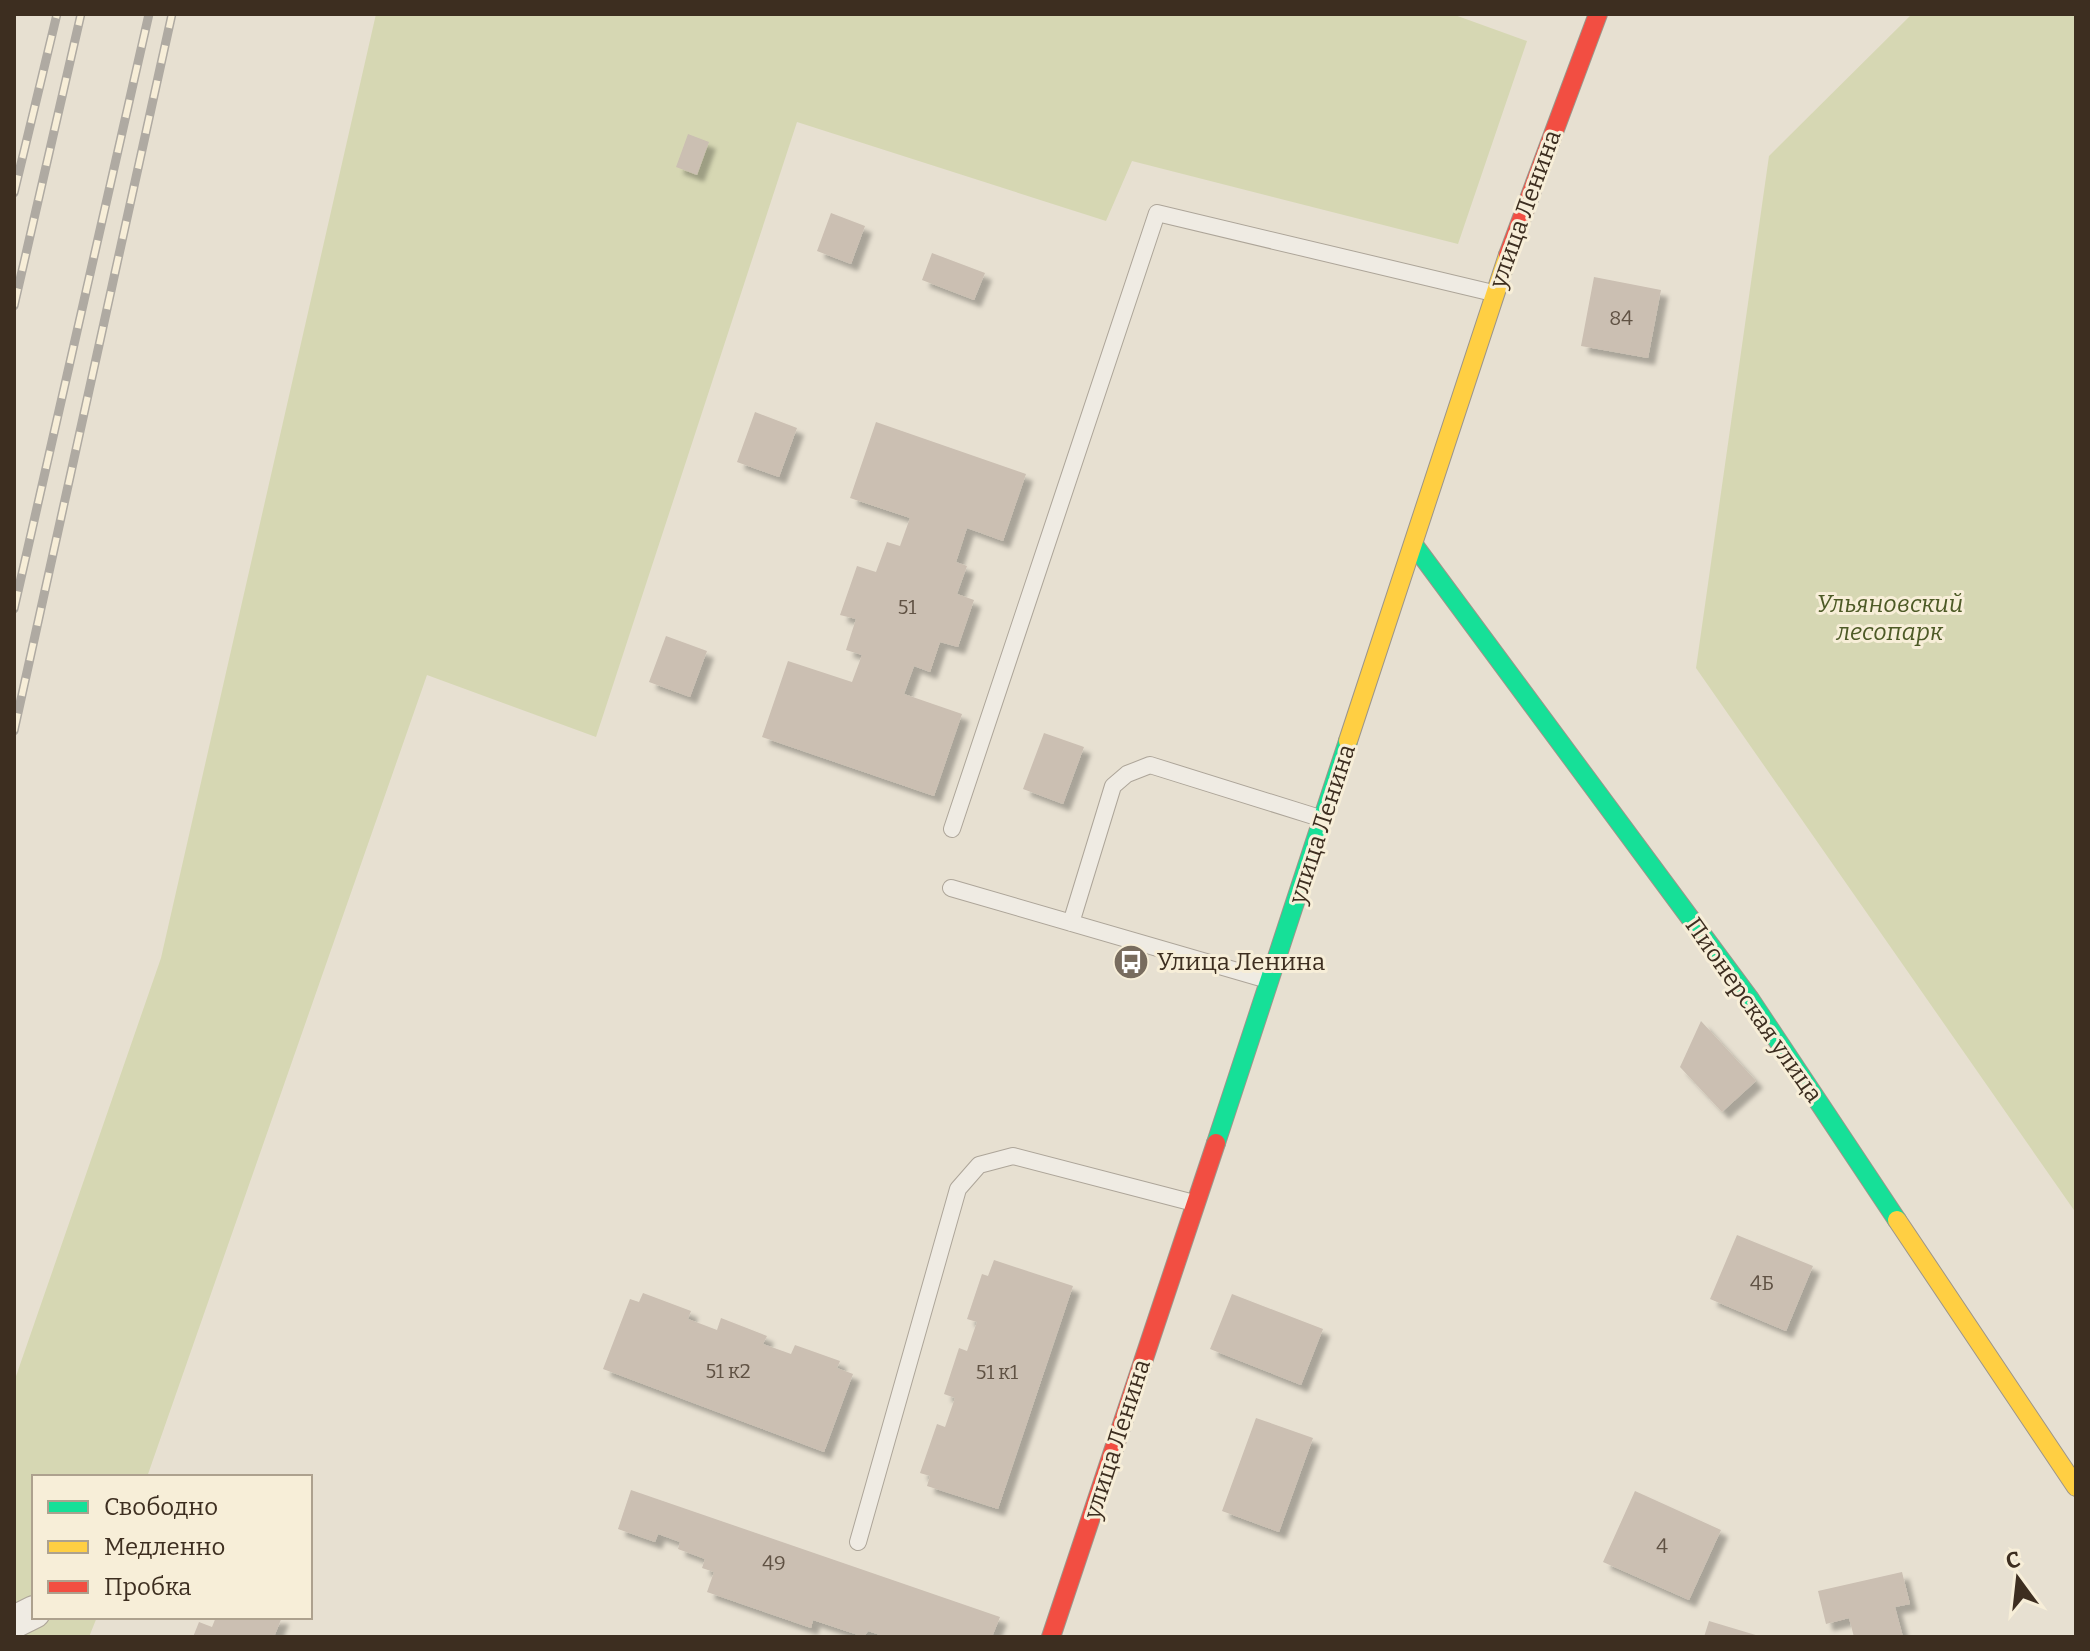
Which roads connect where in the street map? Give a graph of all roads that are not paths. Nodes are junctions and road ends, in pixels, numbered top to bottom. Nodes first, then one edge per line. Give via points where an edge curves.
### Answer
1 (1598, 14) edge
2 (1494, 293) junction
3 (1414, 545) junction
4 (1323, 819) junction
5 (952, 829) dead end
6 (951, 888) dead end
7 (1071, 923) junction
8 (1270, 981) junction
9 (1196, 1203) junction
10 (2076, 1487) edge
11 (858, 1542) dead end
12 (32, 1613) edge
13 (14, 1622) edge
14 (1051, 1637) edge

1 - 2 street, улица Ленина
2 - 3 street, улица Ленина
2 - 5 lane via 1157,213
3 - 4 street, улица Ленина
3 - 10 street, Пионерская улица via 1750,999
4 - 7 lane via 1150,765 1127,774 1113,786
4 - 8 street, улица Ленина
6 - 7 lane
7 - 8 lane
8 - 9 street, улица Ленина
9 - 11 lane via 1013,1156 979,1165 958,1189
9 - 14 street, улица Ленина
12 - 13 street

